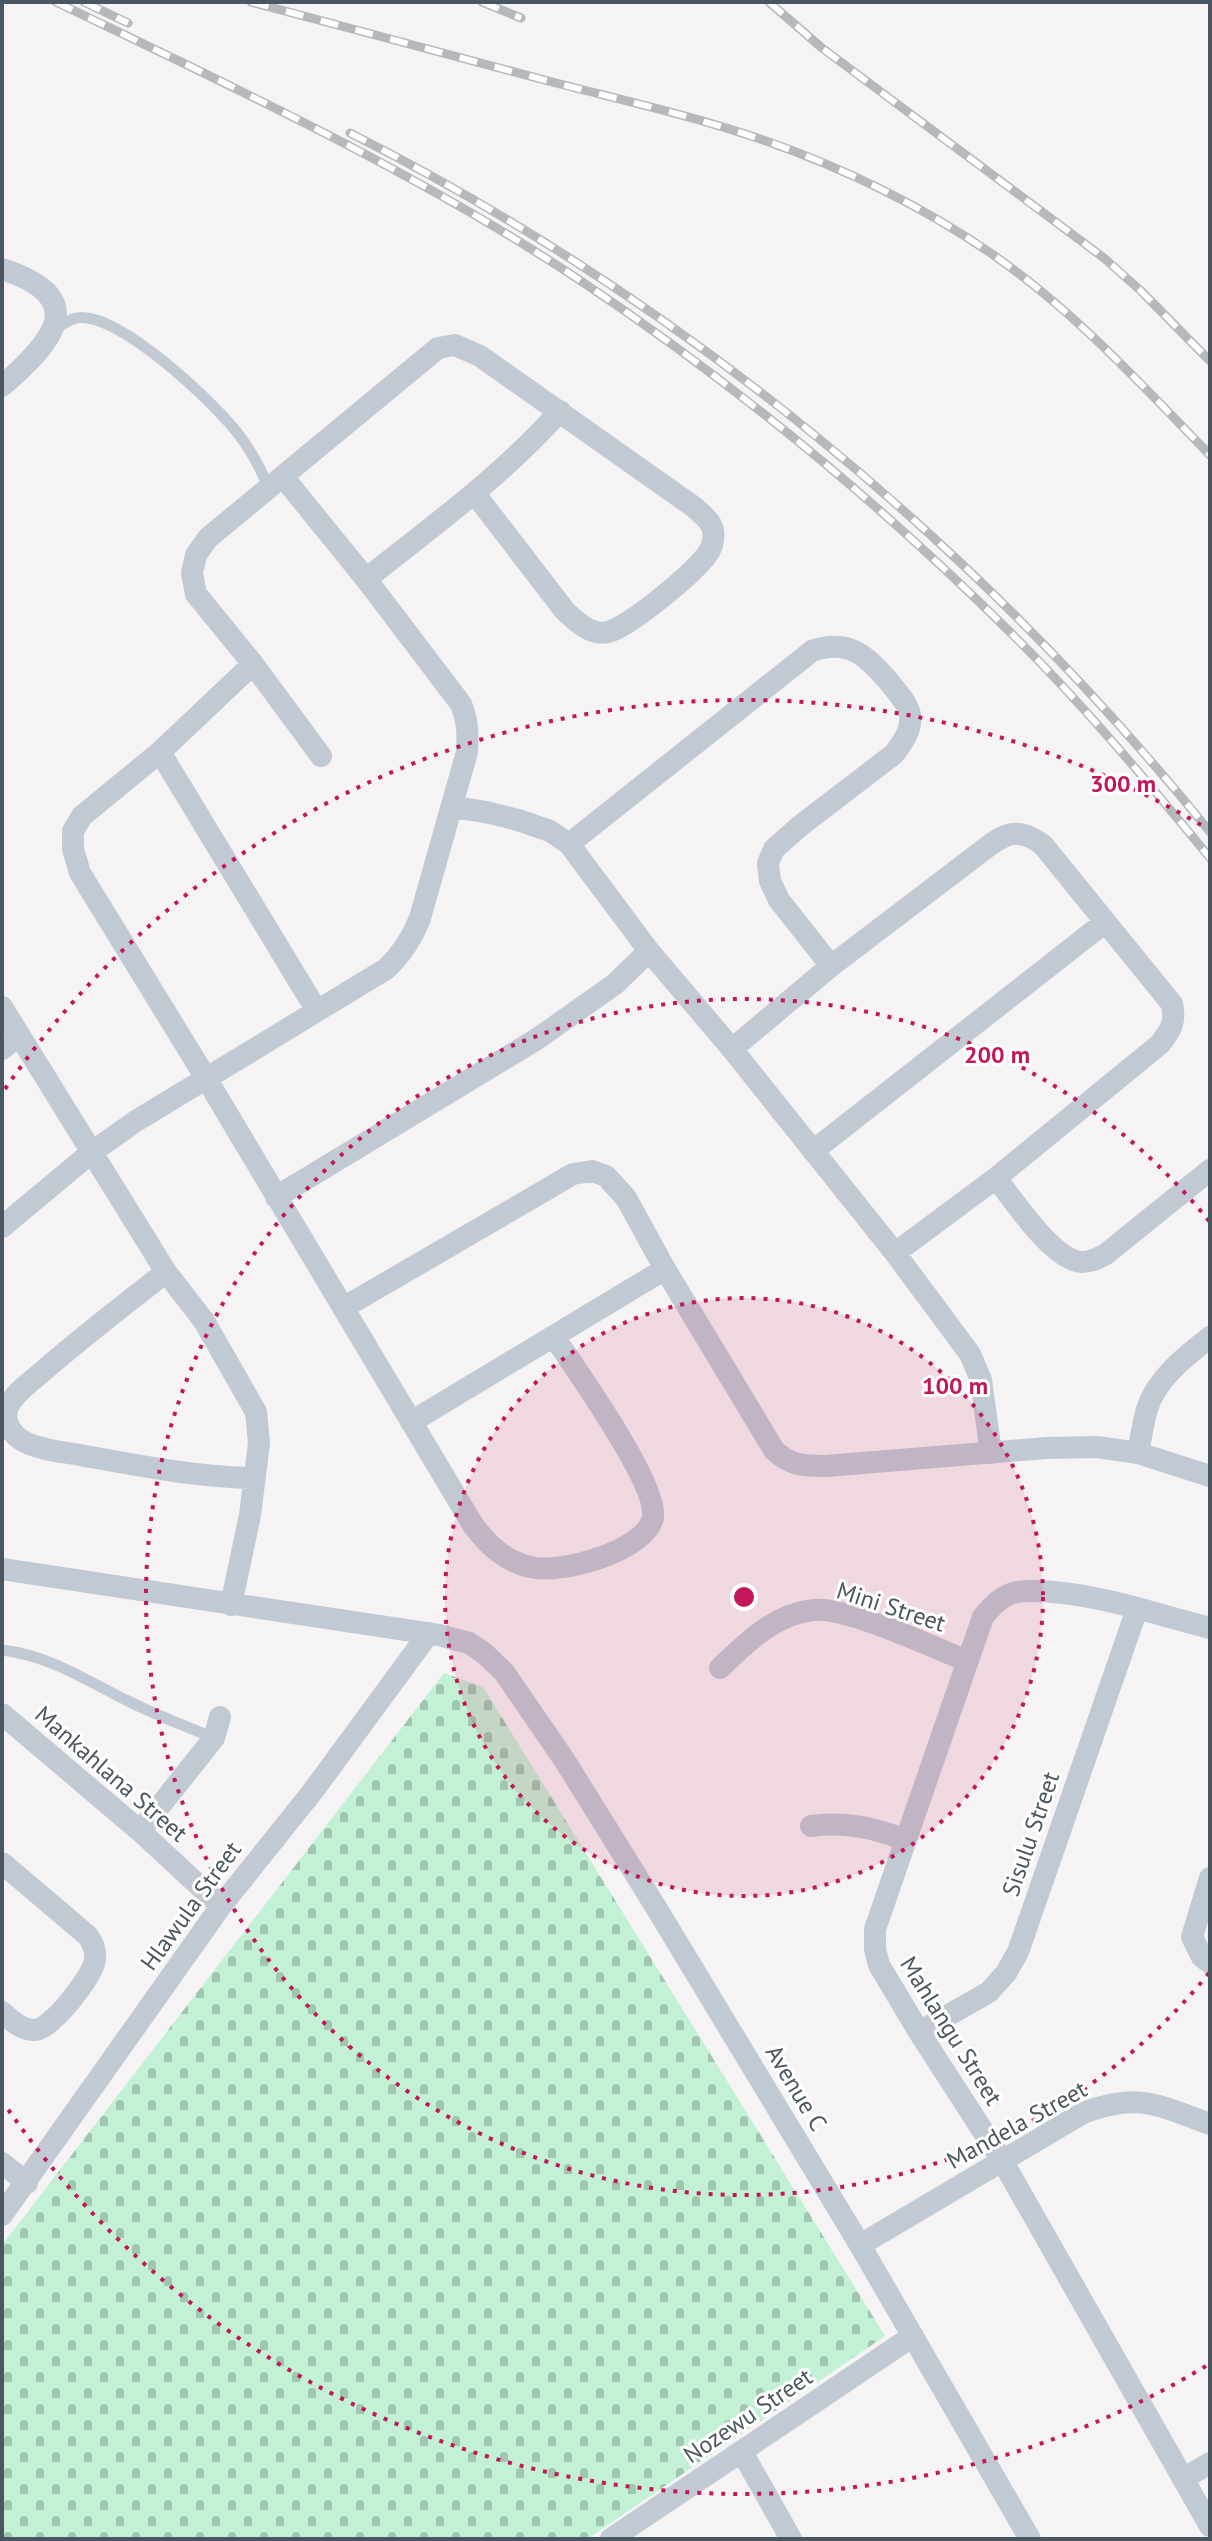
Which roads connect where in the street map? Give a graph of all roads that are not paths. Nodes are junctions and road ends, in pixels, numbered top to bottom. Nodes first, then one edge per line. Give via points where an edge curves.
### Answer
1 (2, 269) edge
2 (53, 329) junction
3 (2, 386) edge
4 (560, 411) junction
5 (276, 483) junction
6 (475, 494) junction
7 (366, 579) junction
8 (253, 664) junction
9 (160, 752) junction
10 (321, 756) dead end
11 (453, 807) junction
12 (569, 844) junction
13 (1104, 923) junction
14 (649, 951) junction
15 (831, 966) junction
16 (2, 1007) edge
17 (317, 1011) junction
18 (10, 1042) edge
19 (732, 1049) junction
20 (206, 1078) junction
21 (813, 1151) junction
22 (92, 1152) junction
23 (1210, 1170) edge
24 (996, 1178) junction
25 (276, 1197) junction
26 (2, 1227) edge
27 (895, 1253) junction
28 (665, 1269) junction
29 (166, 1272) junction
30 (343, 1308) junction
31 (554, 1337) junction
32 (1210, 1337) edge
33 (411, 1422) junction
34 (991, 1453) junction
35 (1138, 1453) junction
36 (1210, 1476) edge
37 (255, 1478) junction
38 (2, 1569) edge
39 (231, 1605) junction
40 (1137, 1609) junction
41 (1210, 1628) edge
42 (429, 1633) junction
43 (2, 1650) edge
44 (967, 1661) junction
45 (720, 1668) dead end
46 (2, 1714) edge
47 (217, 1727) joint
48 (811, 1826) dead end
49 (140, 1831) junction
50 (906, 1840) junction
51 (2, 1863) edge
52 (1210, 1878) edge
53 (221, 1906) junction
54 (1210, 1963) edge
55 (2, 2012) edge
56 (919, 2032) junction
57 (1210, 2124) edge
58 (1003, 2162) junction
59 (2, 2163) edge
60 (27, 2183) junction
61 (2, 2215) edge
62 (860, 2245) junction
63 (913, 2336) junction
64 (742, 2452) junction
65 (1210, 2463) edge
66 (1183, 2479) junction
67 (1210, 2526) edge
68 (611, 2539) edge
69 (791, 2539) edge
70 (1030, 2539) edge

1 - 2 street via 49,293 55,304
2 - 3 street via 30,362
2 - 5 lane via 78,317 126,336 211,403
4 - 5 street via 480,356 455,345 438,348
4 - 6 street
4 - 6 street via 711,523 711,549 699,565 627,625 606,633 583,627
5 - 7 street
5 - 8 street via 208,538 192,573 196,594
6 - 7 street
7 - 11 street via 465,714 467,752
8 - 9 street
8 - 10 street
9 - 17 street
9 - 20 street via 82,816 73,831 73,849 80,873
11 - 12 street via 518,820
11 - 17 street via 412,939 386,969
12 - 14 street
12 - 15 street via 812,651 828,645 858,652 906,705 910,714 904,742 774,849 768,863 779,900
13 - 15 street via 1043,845 1018,832 992,843
13 - 21 street
13 - 24 street via 1172,1004 1172,1029
14 - 19 street
14 - 25 street via 615,984 537,1039
15 - 19 street
16 - 18 street
17 - 20 street
18 - 22 street
19 - 21 street
20 - 22 street
20 - 25 street
21 - 27 street
22 - 26 street
22 - 29 street
23 - 24 street via 1106,1254 1081,1262 1065,1257 1050,1243
24 - 27 street
25 - 30 street
27 - 34 street via 970,1354 981,1380
28 - 30 street via 616,1186 606,1176 582,1172
28 - 31 street
28 - 34 street via 774,1450 791,1463 826,1466
29 - 37 street via 204,1321 256,1412
29 - 37 street via 21,1391 8,1407 10,1430 24,1442 61,1451
30 - 33 street
31 - 33 street
31 - 33 street via 637,1468 651,1501 648,1527 627,1546 562,1569 534,1569 511,1561 473,1525
32 - 35 street via 1158,1388 1147,1406
34 - 35 street via 1097,1447
35 - 36 street
37 - 39 street
38 - 39 street, Avenue C
39 - 42 street, Avenue C
40 - 41 street, Mahlangu Street
40 - 44 street, Mahlangu Street via 1107,1599 1017,1592 1003,1597 983,1617
40 - 56 street, Sisulu Street via 1018,1952 989,1992
42 - 53 street, Hlawula Street
42 - 62 street, Avenue C via 469,1643 504,1672 657,1909
43 - 47 lane via 68,1668 126,1700
44 - 45 street, Mini Street via 854,1617 816,1609 763,1629
44 - 50 street, Mahlangu Street
46 - 49 street, Mankahlana Street
47 - 49 street
48 - 50 street via 858,1825
49 - 53 street, Mankahlana Street
50 - 56 street, Mahlangu Street via 875,1929 875,1949
51 - 55 street via 88,1936 95,1961 73,1996 43,2028 27,2030
52 - 54 street via 1192,1937
53 - 60 street, Hlawula Street
56 - 58 street, Mahlangu Street
57 - 58 street, Mandela Street via 1141,2102 1107,2104
58 - 62 street, Mandela Street
58 - 66 street, Mahlangu Street
59 - 60 street
60 - 61 street, Hlawula Street
62 - 63 street, Avenue C
63 - 64 street, Nozewu Street
63 - 70 street, Avenue C
64 - 68 street, Nozewu Street
64 - 69 street
65 - 66 street
66 - 67 street, Mahlangu Street

